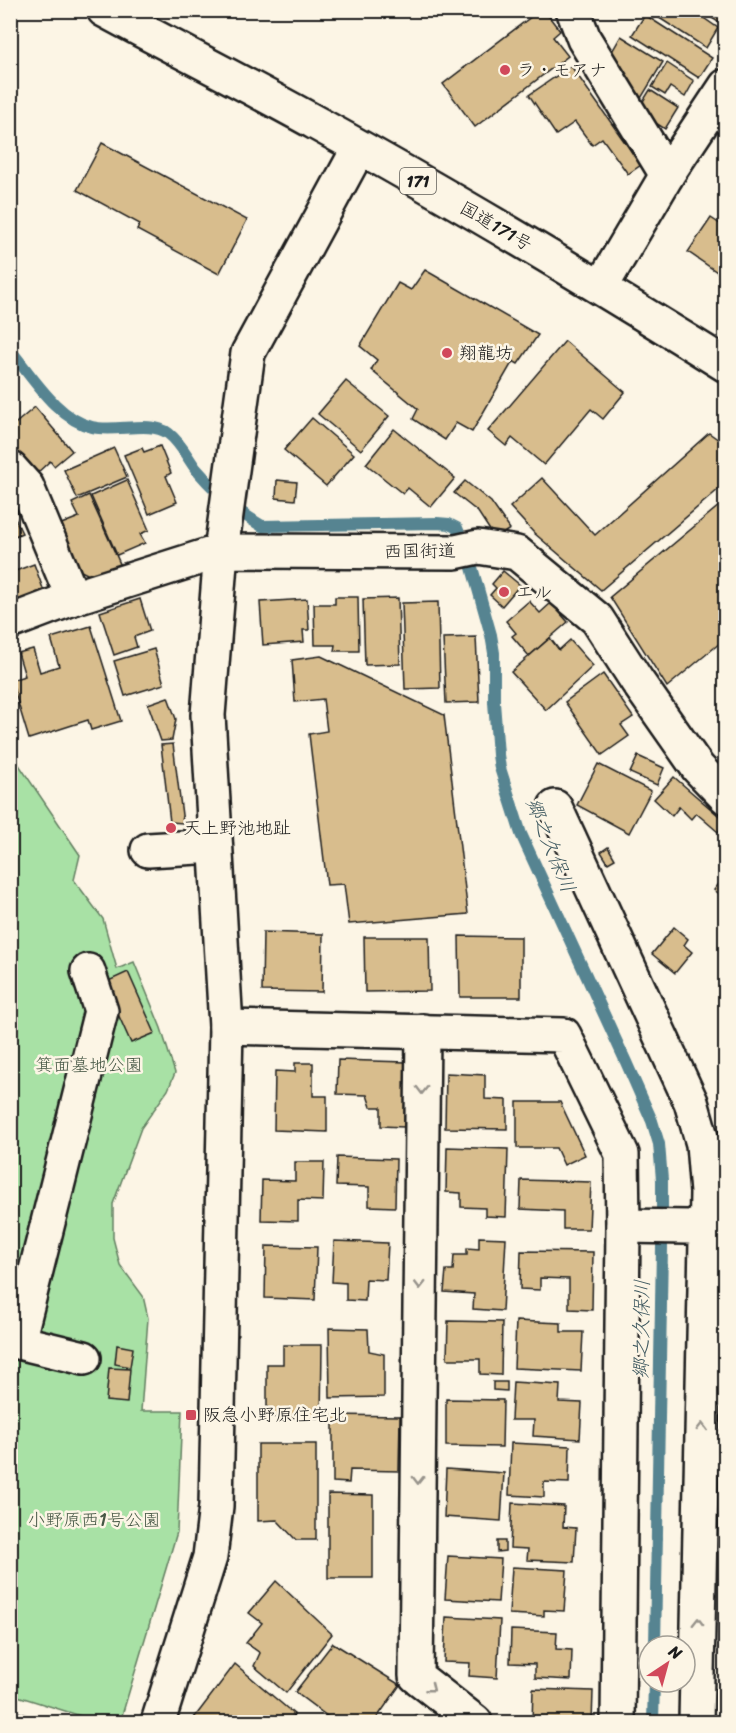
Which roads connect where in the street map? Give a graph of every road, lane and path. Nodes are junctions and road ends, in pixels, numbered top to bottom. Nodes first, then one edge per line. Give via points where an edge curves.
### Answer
1 (104, 10) edge
2 (573, 10) edge
3 (726, 86) edge
4 (359, 148) junction
5 (667, 175) junction
6 (601, 287) junction
7 (726, 364) edge
8 (10, 468) edge
9 (220, 551) junction
10 (72, 598) junction
11 (10, 622) edge
12 (726, 797) edge
13 (555, 807) dead end
14 (215, 846) junction
15 (148, 850) dead end
16 (88, 971) dead end
17 (226, 1027) junction
18 (423, 1031) junction
19 (631, 1226) junction
20 (706, 1230) edge
21 (14, 1341) edge
22 (84, 1358) dead end
23 (158, 1722) edge
24 (475, 1722) edge
25 (618, 1722) edge
26 (696, 1722) edge

1 - 4 main road, 国道171号 / 171
2 - 5 main road via 584,39
3 - 5 main road
4 - 6 main road, 国道171号 / 171
4 - 9 main road via 249,353
5 - 6 main road
6 - 7 main road, 国道171号 / 171
8 - 10 main road via 27,487
9 - 10 main road, 西国街道
9 - 12 main road, 西国街道 via 304,546 517,553 597,619 698,768
9 - 14 main road via 208,715
10 - 11 main road, 西国街道
13 - 20 main road via 691,1101 705,1161
14 - 15 main road
14 - 17 main road
16 - 21 main road via 101,1011
17 - 18 main road
17 - 23 main road via 216,1506 210,1557
18 - 19 main road via 564,1035 622,1154
18 -> 24 main road via 416,1676
19 - 20 main road
19 - 25 main road
26 -> 20 main road
21 - 22 main road

